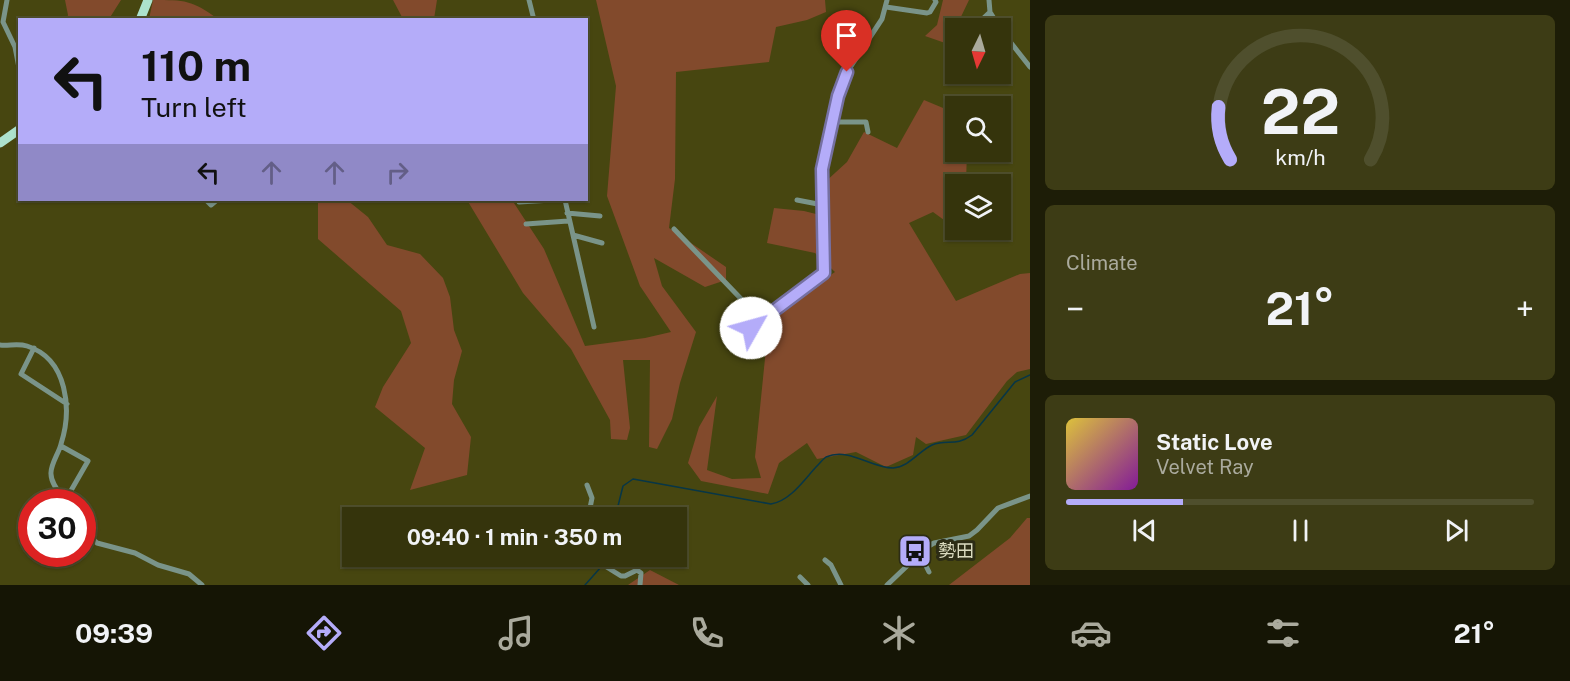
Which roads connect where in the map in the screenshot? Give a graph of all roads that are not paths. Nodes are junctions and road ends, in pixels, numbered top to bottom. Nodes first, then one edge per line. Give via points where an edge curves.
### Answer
1 (7, 0) edge
2 (148, 0) edge
3 (530, 0) edge
4 (935, 0) edge
5 (989, 0) edge
6 (887, 3) edge
7 (990, 12) junction
8 (141, 18) edge
9 (534, 18) edge
10 (984, 18) edge
11 (994, 18) edge
12 (1011, 43) edge
13 (18, 63) edge
14 (1030, 67) edge
15 (833, 122) junction
16 (18, 130) edge
17 (868, 132) dead end
18 (0, 143) edge
19 (797, 200) dead end
20 (536, 201) edge
21 (565, 201) edge
22 (519, 202) dead end
23 (823, 205) junction
24 (567, 213) junction
25 (600, 216) dead end
26 (568, 221) junction
27 (526, 224) dead end
28 (674, 229) dead end
29 (573, 235) junction
30 (602, 243) dead end
31 (763, 318) junction
32 (726, 324) dead end
33 (594, 327) dead end
34 (0, 345) edge
35 (34, 348) junction
36 (67, 404) junction
37 (61, 446) junction
38 (587, 485) dead end
39 (57, 489) edge
40 (72, 489) edge
41 (1030, 496) edge
42 (590, 507) edge
43 (96, 541) edge
44 (920, 552) junction
45 (825, 560) dead end
46 (607, 567) edge
47 (929, 572) dead end
48 (800, 577) dead end
49 (202, 585) edge
50 (640, 585) edge
51 (808, 585) edge
52 (841, 585) edge
53 (887, 585) edge

1 - 13 street via 3,22
2 - 8 main road
3 - 9 street
4 - 6 street via 927,13
5 - 7 street
6 - 15 street via 882,19 847,72
7 - 10 street
7 - 11 street
12 - 14 street
15 - 17 street via 866,122
15 - 23 street via 822,169
16 - 18 main road
19 - 23 street
20 - 22 street
21 - 24 street
23 - 31 street via 824,273
24 - 25 street
24 - 26 street
26 - 27 street
26 - 29 street
28 - 31 street
29 - 30 street
29 - 33 street
31 - 32 street via 751,328
34 - 35 street
35 - 36 street via 60,376
35 - 36 street via 21,374
36 - 37 street
37 - 39 street via 50,472
37 - 40 street via 88,461
38 - 42 street via 592,498
41 - 44 street via 998,508 969,536 934,543
43 - 49 street via 181,570
44 - 47 street
44 - 53 street
45 - 52 street
46 - 50 street via 621,576 637,570 641,573
48 - 51 street

